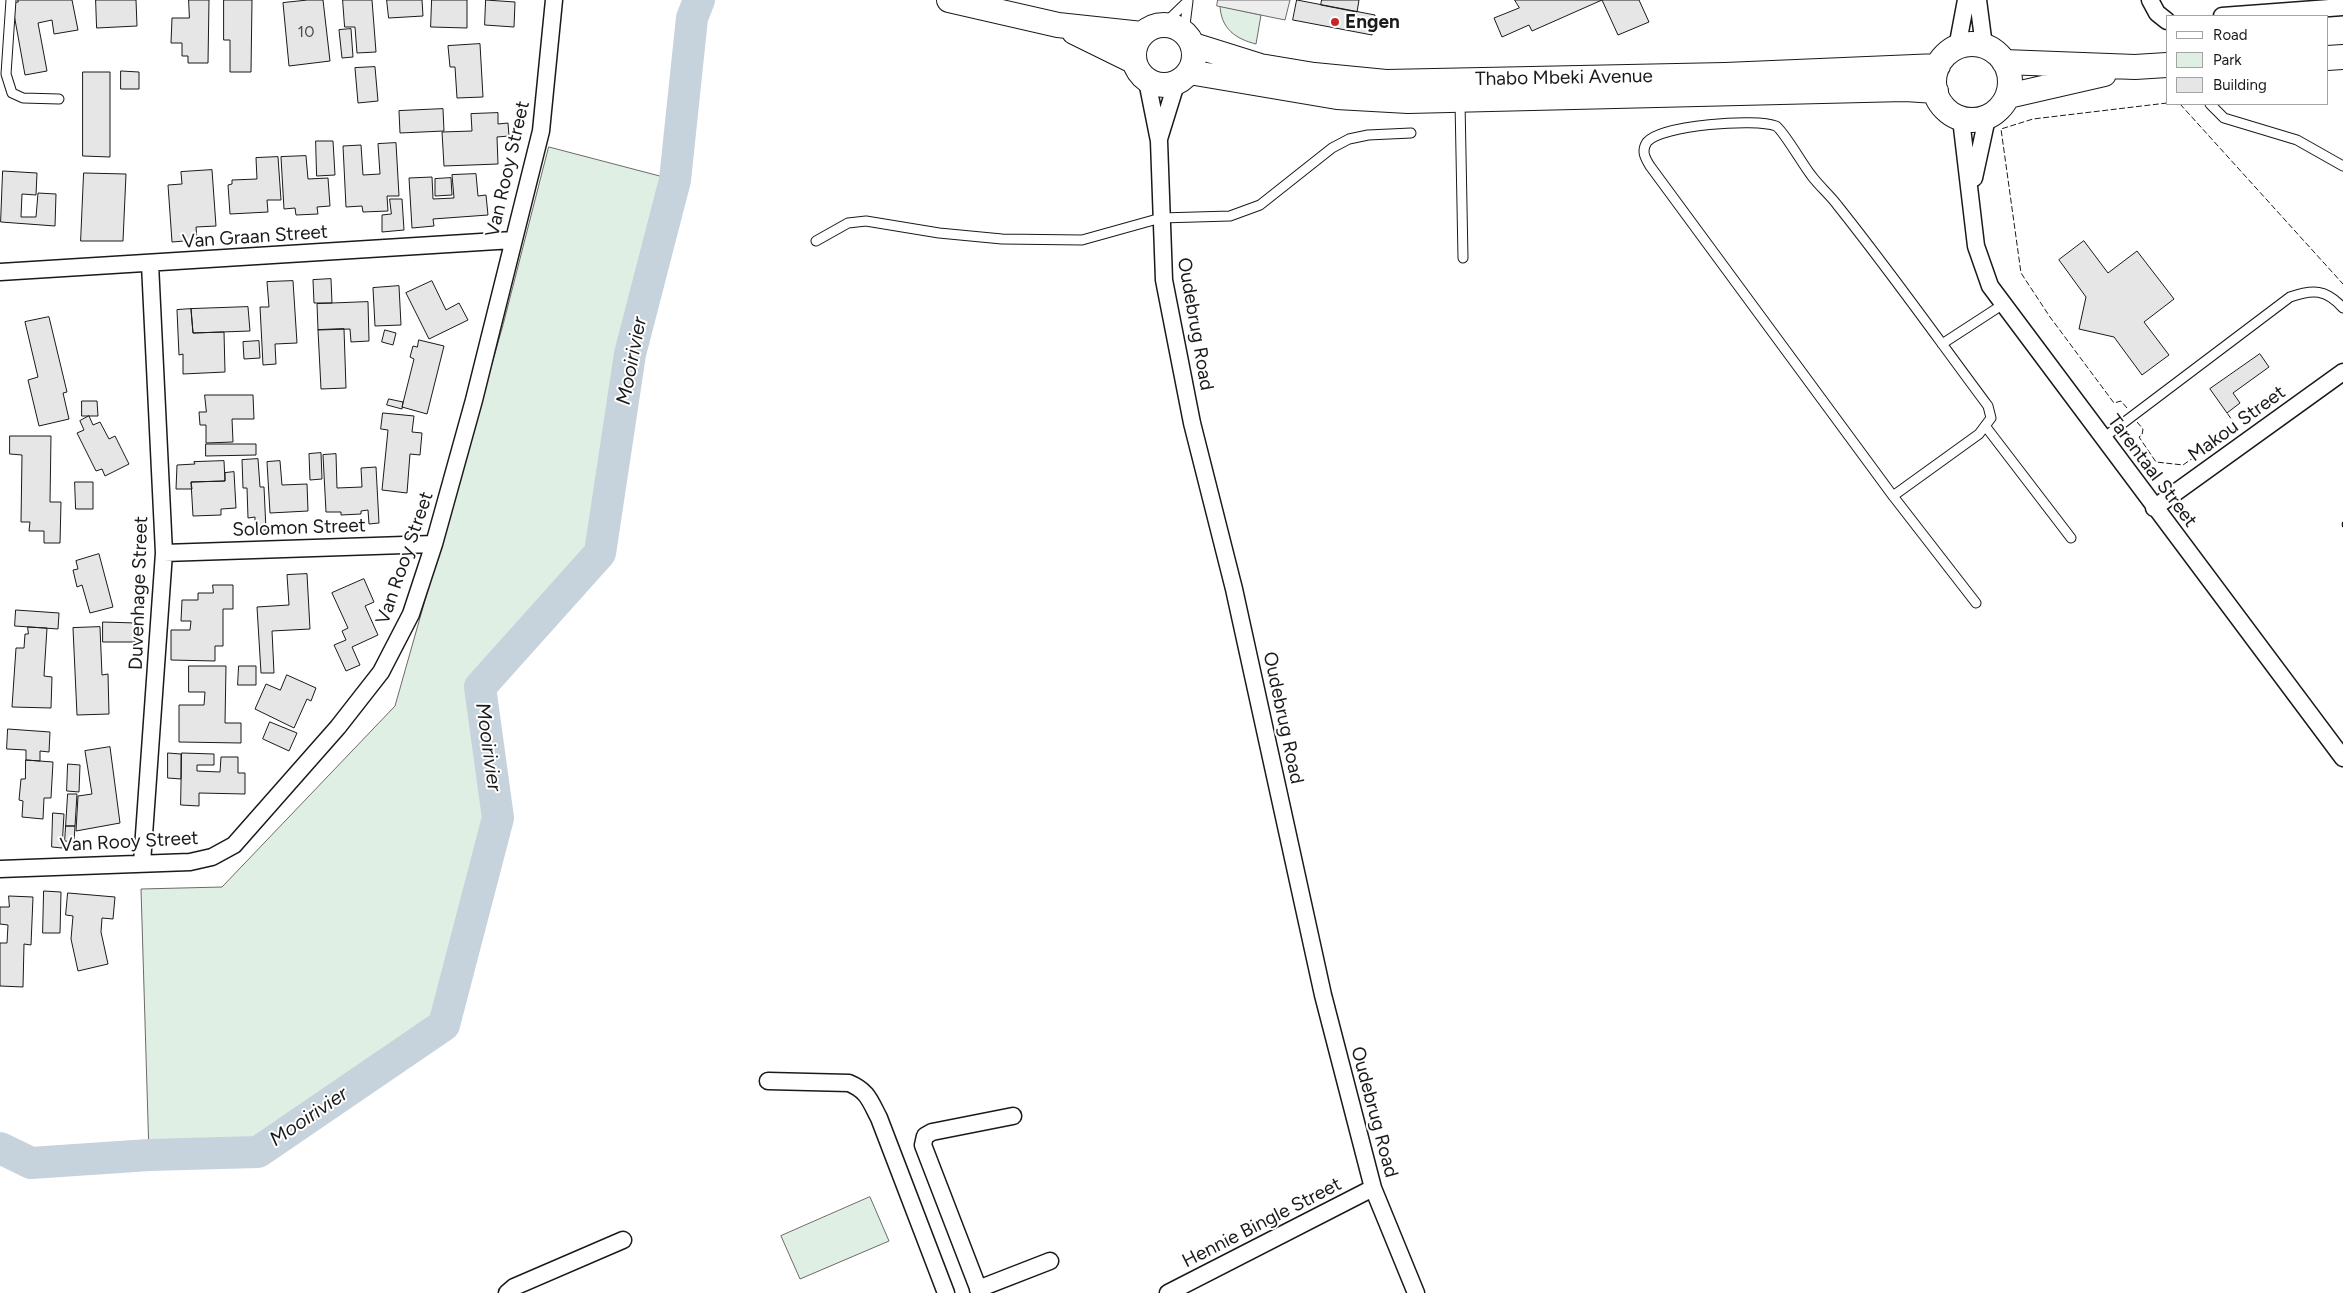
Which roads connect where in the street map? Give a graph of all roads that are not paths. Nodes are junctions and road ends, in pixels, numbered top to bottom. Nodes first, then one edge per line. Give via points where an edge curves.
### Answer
1 (11, 0) edge
2 (554, 0) edge
3 (949, 0) edge
4 (1966, 0) edge
5 (1978, 0) edge
6 (2150, 0) edge
7 (1188, 1) edge
8 (2343, 7) edge
9 (2235, 15) edge
10 (2166, 20) edge
11 (1058, 25) junction
12 (1170, 34) junction
13 (1984, 46) junction
14 (1957, 48) junction
15 (2343, 57) edge
16 (2328, 58) edge
17 (1134, 61) junction
18 (2004, 62) junction
19 (2166, 65) edge
20 (1938, 66) junction
21 (2136, 68) junction
22 (1183, 78) junction
23 (1147, 81) junction
24 (1936, 91) junction
25 (2008, 96) junction
26 (59, 99) dead end
27 (1460, 102) junction
28 (2211, 105) edge
29 (1987, 118) junction
30 (1961, 119) junction
31 (1411, 133) dead end
32 (1158, 142) junction
33 (2343, 166) edge
34 (1971, 190) junction
35 (1161, 218) junction
36 (512, 240) junction
37 (816, 242) dead end
38 (1463, 258) dead end
39 (150, 264) junction
40 (0, 272) edge
41 (2002, 305) junction
42 (2343, 308) edge
43 (1942, 344) junction
44 (2343, 372) edge
45 (1986, 427) junction
46 (2102, 438) junction
47 (1893, 496) junction
48 (2154, 508) junction
49 (2071, 538) dead end
50 (434, 544) junction
51 (164, 553) junction
52 (1976, 603) dead end
53 (2343, 758) edge
54 (142, 863) junction
55 (0, 869) edge
56 (768, 1081) dead end
57 (1013, 1116) dead end
58 (1373, 1188) junction
59 (623, 1240) dead end
60 (1050, 1261) dead end
61 (979, 1291) edge
62 (507, 1293) edge
63 (946, 1293) edge
64 (1168, 1293) edge
65 (1416, 1293) edge

1 - 26 lane via 6,74 12,93 23,98
2 - 36 street, Van Rooy Street via 541,131
3 - 11 main road, Thabo Mbeki Avenue via 1009,11
4 - 14 street
5 - 13 street
6 - 10 street via 2157,13
7 - 12 lane
7 - 12 lane
8 - 9 street
11 - 12 main road, Thabo Mbeki Avenue
11 - 17 main road, Thabo Mbeki Avenue
12 - 17 main road via 1134,46
12 - 20 main road, Thabo Mbeki Avenue via 1260,66 1386,82 1725,75
12 - 22 main road via 1194,59
13 - 14 main road via 1970,44
13 - 18 main road
14 - 20 main road
15 - 16 main road
17 - 23 main road via 1138,72
18 - 21 main road
18 - 25 main road via 2010,79
19 - 21 main road
20 - 24 main road via 1934,83
21 - 25 main road
22 - 23 main road via 1161,86
22 - 27 main road, Thabo Mbeki Avenue via 1337,97
22 - 32 street, Oudebrug Road
23 - 32 street, Oudebrug Road
24 - 27 main road, Thabo Mbeki Avenue via 1905,89
24 - 30 main road via 1948,112
25 - 29 main road
27 - 38 lane
28 - 33 lane via 2224,118 2297,140
29 - 30 main road
29 - 34 street, Tarentaal Street
30 - 34 street, Tarentaal Street
31 - 35 lane via 1349,139 1332,148 1260,205 1248,210 1230,216
32 - 35 street, Oudebrug Road
34 - 41 street, Tarentaal Street via 1976,246 1990,286
35 - 37 lane via 1082,240 1002,239 866,222 848,223
35 - 58 street, Oudebrug Road via 1164,280 1192,423 1234,590 1323,995
36 - 39 street, Van Graan Street
36 - 50 street, Van Rooy Street via 474,400
39 - 40 street, Van Graan Street
39 - 51 street, Duvenhage Street
41 - 43 lane
41 - 46 street, Tarentaal Street
42 - 46 lane via 2333,299 2315,291 2290,297
43 - 45 lane via 1988,406 1991,418
43 - 47 lane via 1776,126 1747,123 1692,126 1668,131 1648,140 1644,156 1650,166
44 - 48 street, Makou Street
45 - 47 lane
45 - 49 lane
46 - 48 street, Tarentaal Street
47 - 52 lane
48 - 53 street, Tarentaal Street
50 - 51 street, Solomon Street
50 - 54 street, Van Rooy Street via 411,614 381,672 234,844 212,857 190,862
51 - 54 street, Duvenhage Street
54 - 55 street, Van Rooy Street
56 - 63 street via 849,1083 867,1095
57 - 61 street via 932,1132 925,1136 922,1144
58 - 64 street, Hennie Bingle Street
58 - 65 street, Oudebrug Road
59 - 62 street via 514,1287
60 - 61 street

